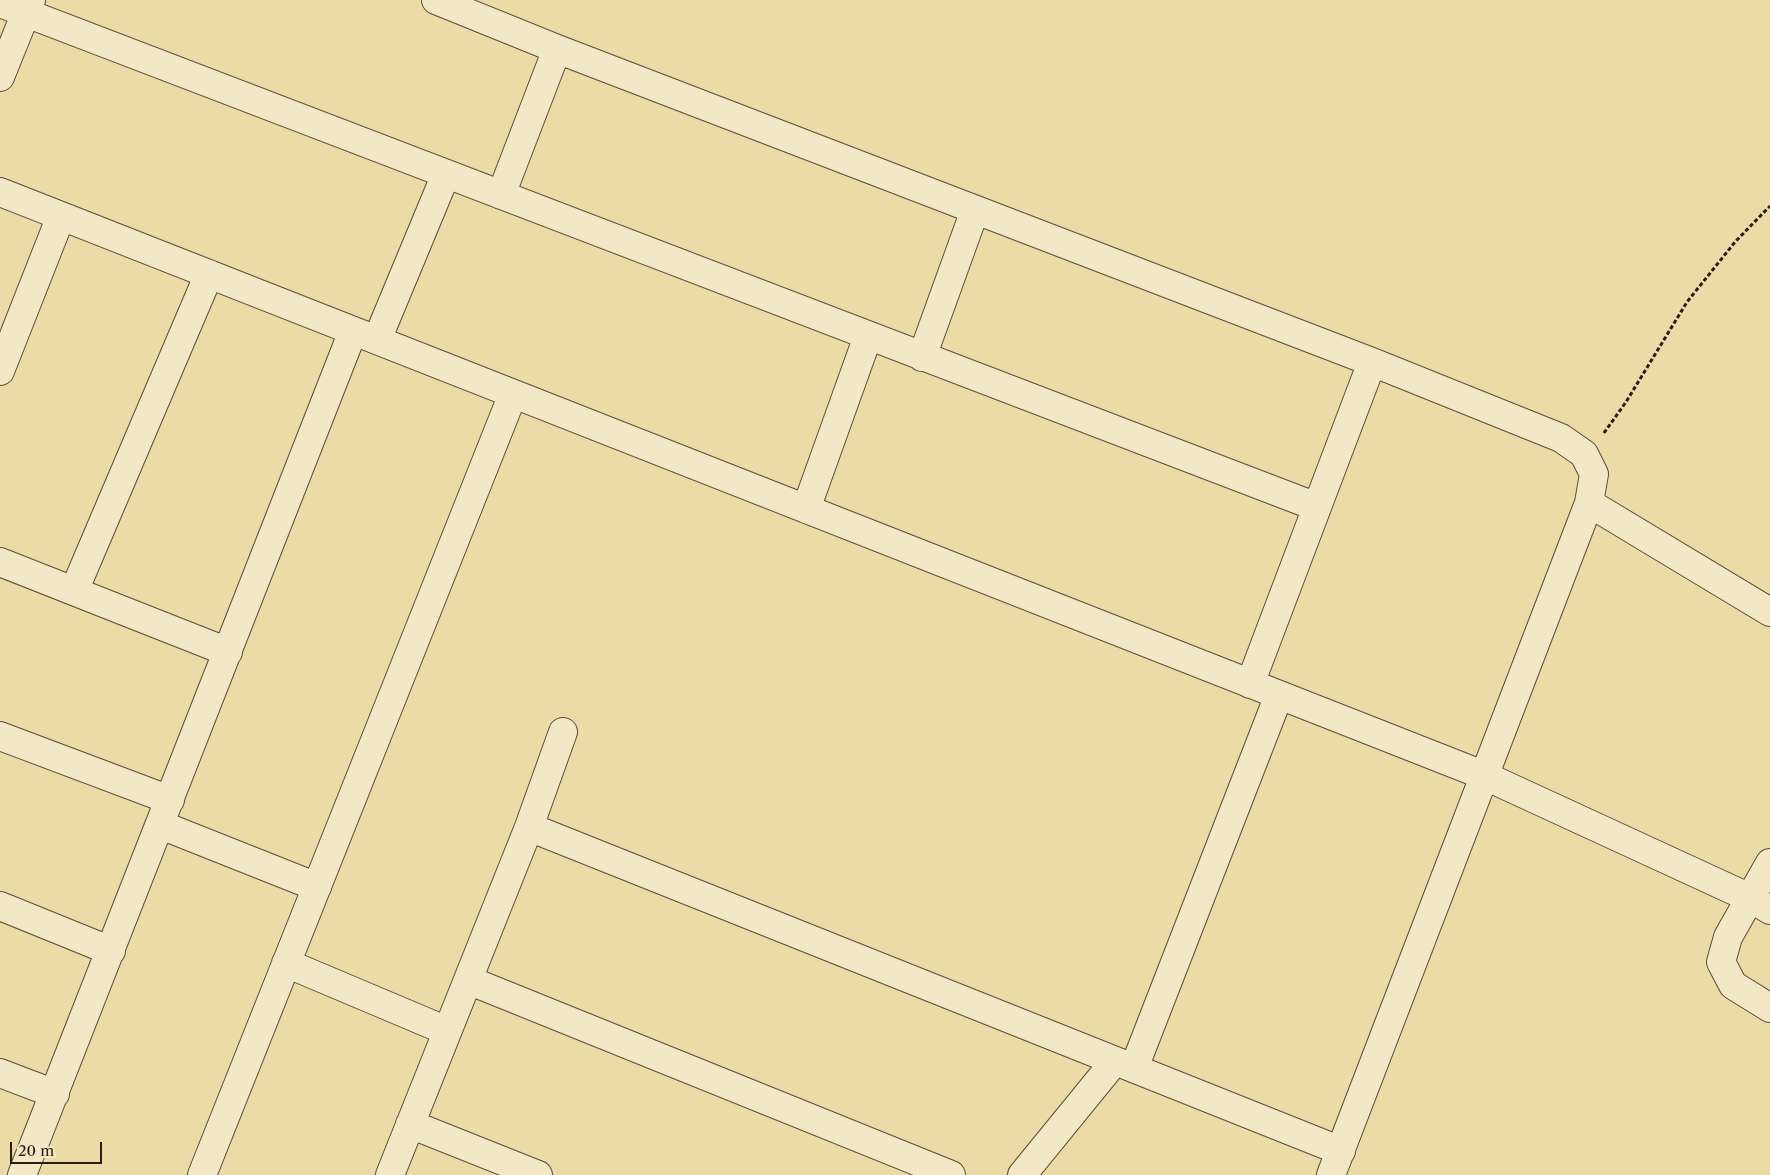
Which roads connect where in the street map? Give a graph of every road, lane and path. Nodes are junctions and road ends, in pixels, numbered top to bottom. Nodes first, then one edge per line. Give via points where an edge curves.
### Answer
1 (436, 0) edge
2 (0, 3) edge
3 (28, 6) edge
4 (557, 49) junction
5 (0, 76) edge
6 (446, 174) junction
7 (0, 192) edge
8 (501, 195) junction
9 (1770, 206) edge
10 (975, 210) junction
11 (61, 216) junction
12 (209, 274) junction
13 (365, 336) junction
14 (868, 336) junction
15 (922, 357) junction
16 (1372, 362) junction
17 (0, 371) edge
18 (513, 394) junction
19 (1584, 454) junction
20 (1589, 503) junction
21 (1317, 508) junction
22 (806, 509) junction
23 (0, 562) edge
24 (74, 591) junction
25 (1770, 612) edge
26 (228, 652) junction
27 (1250, 684) junction
28 (1279, 695) junction
29 (563, 732) dead end
30 (0, 736) edge
31 (1483, 775) junction
32 (166, 812) junction
33 (529, 827) junction
34 (1770, 863) edge
35 (316, 887) junction
36 (1760, 904) edge
37 (0, 906) edge
38 (111, 951) junction
39 (286, 963) junction
40 (468, 980) junction
41 (1770, 1008) edge
42 (447, 1031) junction
43 (1124, 1064) junction
44 (0, 1073) edge
45 (55, 1094) junction
46 (410, 1124) junction
47 (1336, 1163) edge
48 (22, 1175) edge
49 (202, 1175) edge
50 (390, 1175) edge
51 (538, 1175) edge
52 (951, 1175) edge
53 (1022, 1175) edge

1 - 4 street
2 - 3 street
3 - 5 street
3 - 6 street
4 - 8 street
4 - 10 street
6 - 8 street
6 - 13 street
7 - 11 street
8 - 14 street
9 - 19 path via 1735,242 1687,302 1626,402 1607,430
10 - 15 street
10 - 16 street
11 - 12 street
11 - 17 street
12 - 13 street
12 - 24 street
13 - 18 street
13 - 26 street
14 - 15 street
14 - 22 street
15 - 21 street
16 - 19 street via 1561,438
16 - 21 street
18 - 22 street
18 - 35 street
19 - 20 street via 1594,474
20 - 25 street
20 - 31 street
21 - 27 street
22 - 27 street
23 - 24 street
24 - 26 street
26 - 32 street
27 - 28 street
28 - 31 street
28 - 43 street
29 - 33 street
30 - 32 street
31 - 36 street
31 - 47 street
32 - 35 street
32 - 38 street
33 - 40 street
33 - 43 street
34 - 36 street
35 - 39 street
36 - 41 street via 1728,937 1721,962 1733,985
37 - 38 street
38 - 45 street
39 - 42 street
39 - 49 street
40 - 42 street
40 - 52 street
42 - 46 street
43 - 47 street
43 - 53 street
44 - 45 street
45 - 48 street
46 - 50 street
46 - 51 street

